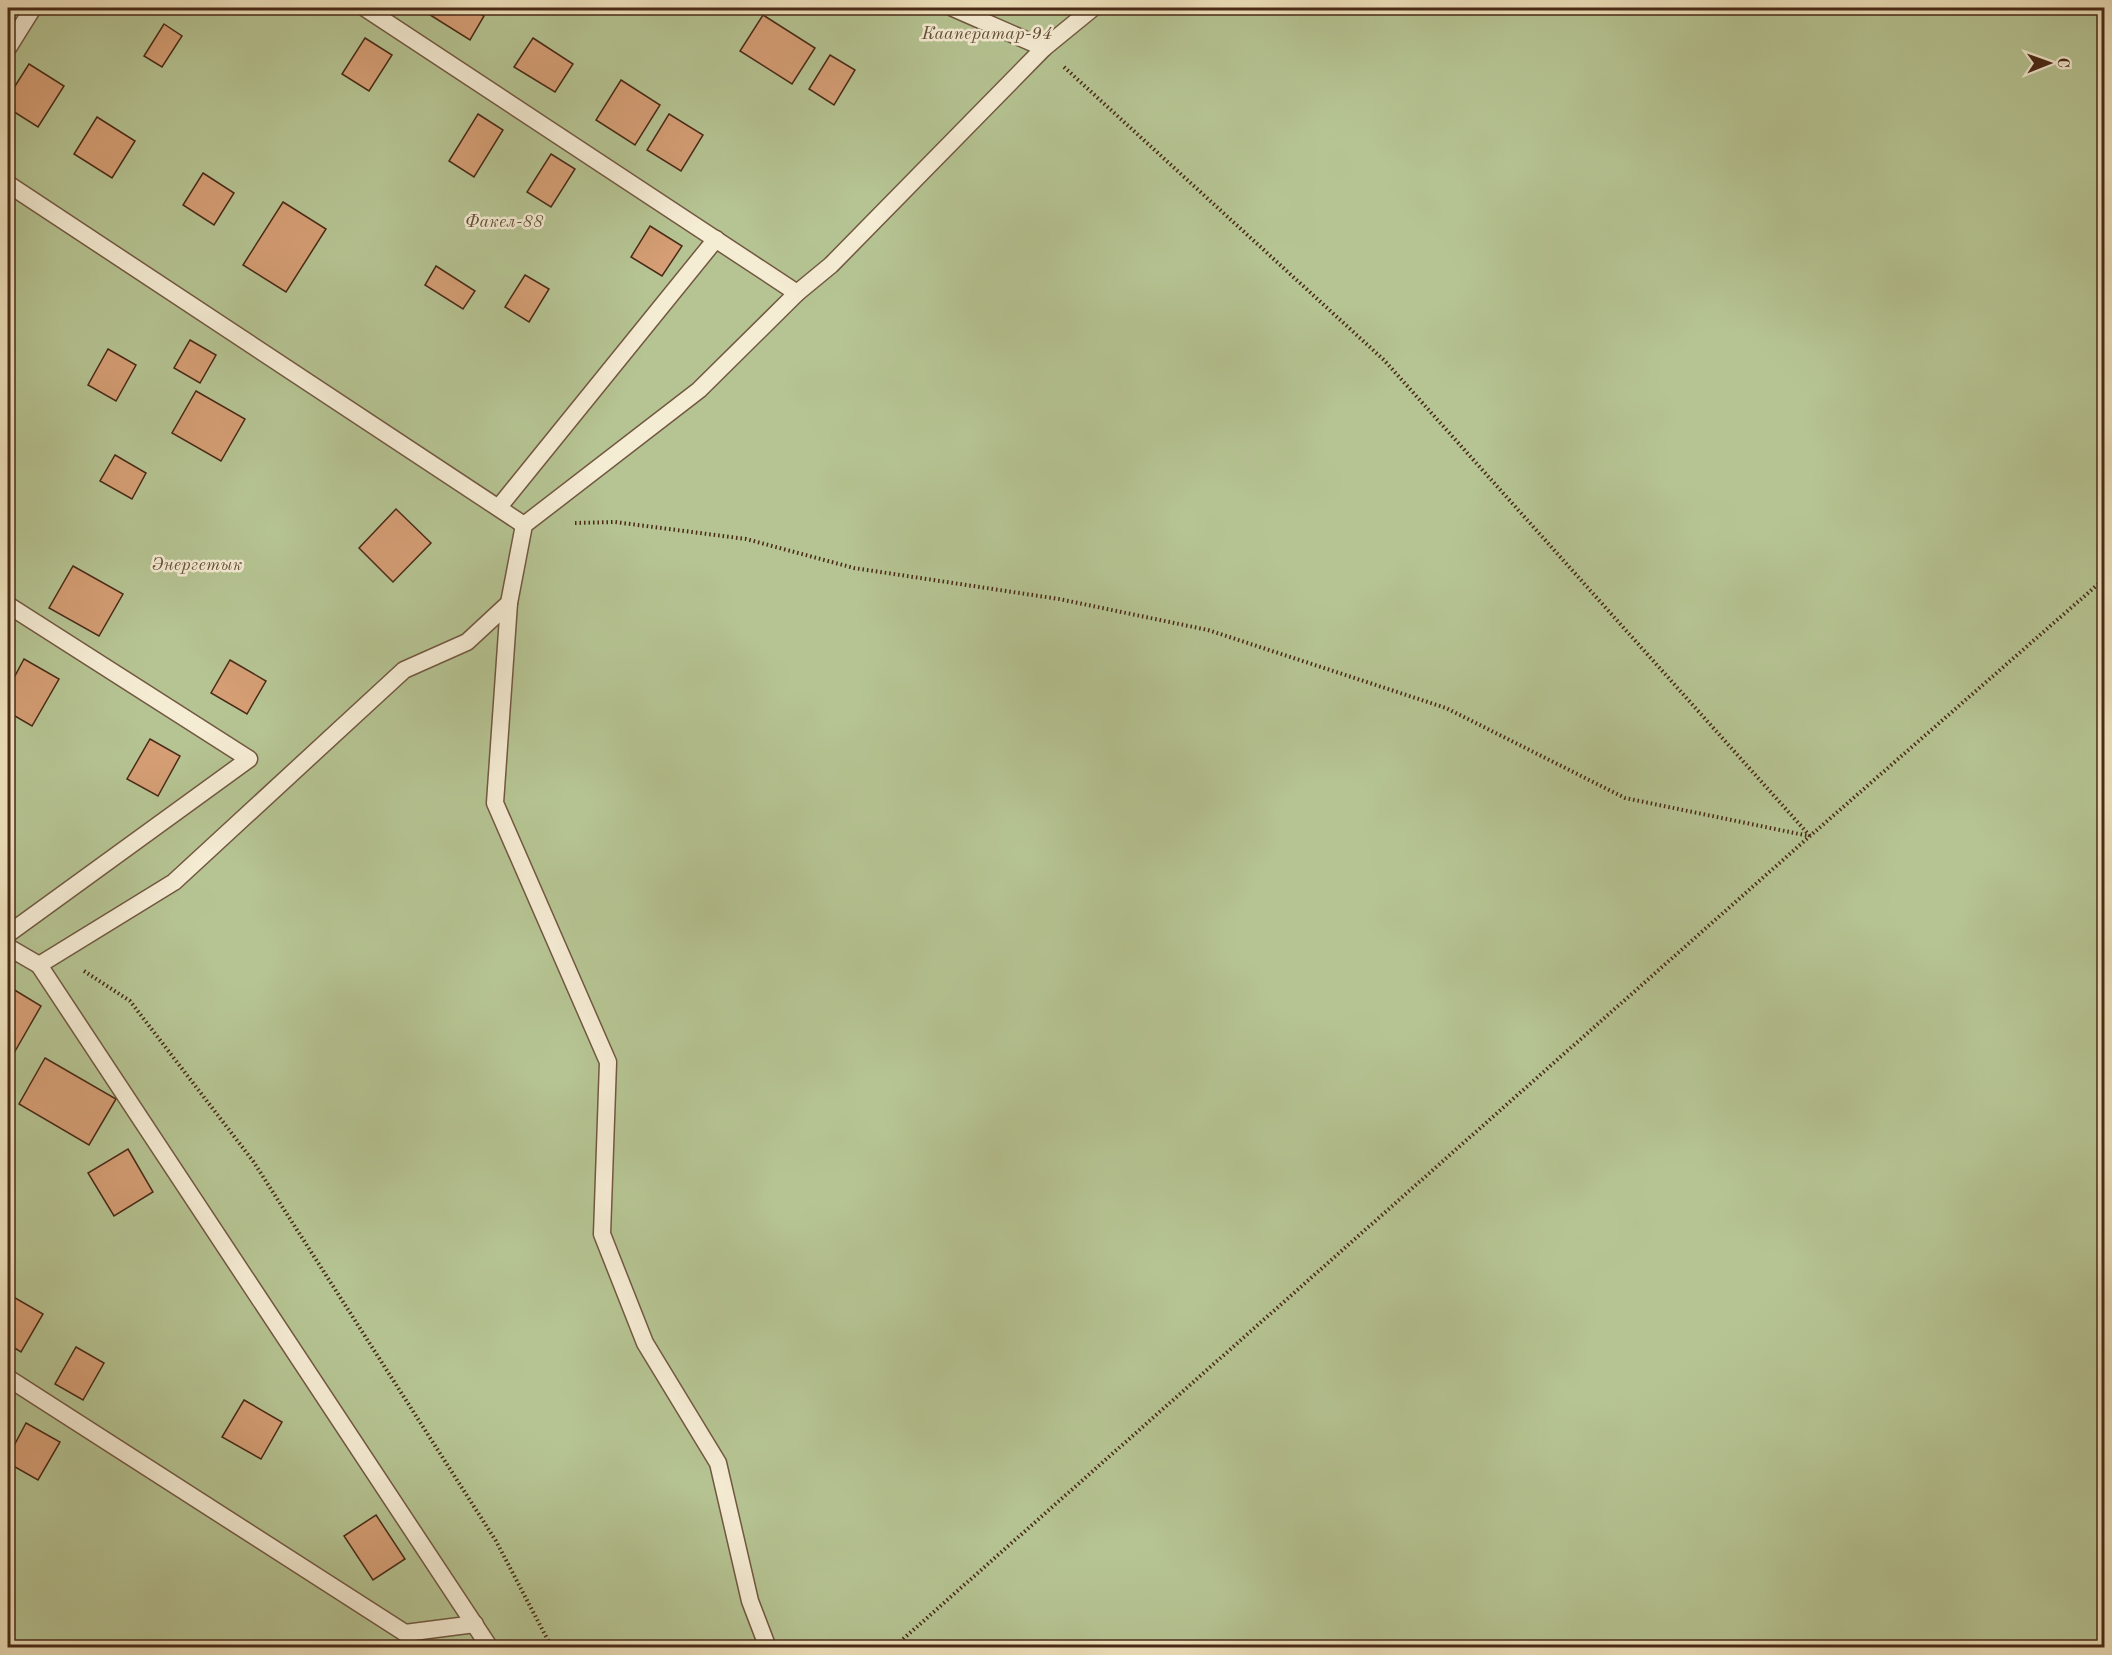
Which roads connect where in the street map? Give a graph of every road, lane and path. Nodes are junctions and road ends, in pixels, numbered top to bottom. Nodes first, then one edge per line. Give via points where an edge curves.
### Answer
1 (33, 8) edge
2 (365, 8) edge
3 (953, 8) edge
4 (1093, 8) edge
5 (8, 48) edge
6 (1044, 48) junction
7 (8, 184) edge
8 (716, 239) junction
9 (797, 293) junction
10 (499, 507) junction
11 (524, 525) junction
12 (2104, 579) edge
13 (509, 603) junction
14 (8, 606) edge
15 (1810, 836) junction
16 (8, 934) edge
17 (8, 947) edge
18 (58, 954) junction
19 (39, 965) junction
20 (8, 1378) edge
21 (475, 1624) junction
22 (490, 1647) edge
23 (552, 1647) edge
24 (768, 1647) edge
25 (893, 1647) edge

1 - 5 lane
2 - 8 lane
3 - 6 lane
4 - 6 lane
6 - 9 lane via 831,265
6 - 15 path via 1384,360
7 - 10 lane
8 - 9 lane
8 - 10 lane
9 - 11 lane via 699,390
10 - 11 lane
11 - 13 lane
11 - 15 path via 615,522 746,539 854,568 1059,599 1208,630 1446,708 1625,798
12 - 15 path
13 - 18 lane via 467,642 404,670 174,882
13 - 24 lane via 495,803 608,1062 602,1234 645,1343 718,1463 750,1601
14 - 16 lane via 249,759
15 - 25 path
17 - 19 lane
18 - 19 lane
18 - 23 path via 130,1001 253,1161 496,1542
19 - 21 lane
20 - 21 lane via 405,1633
21 - 22 lane

